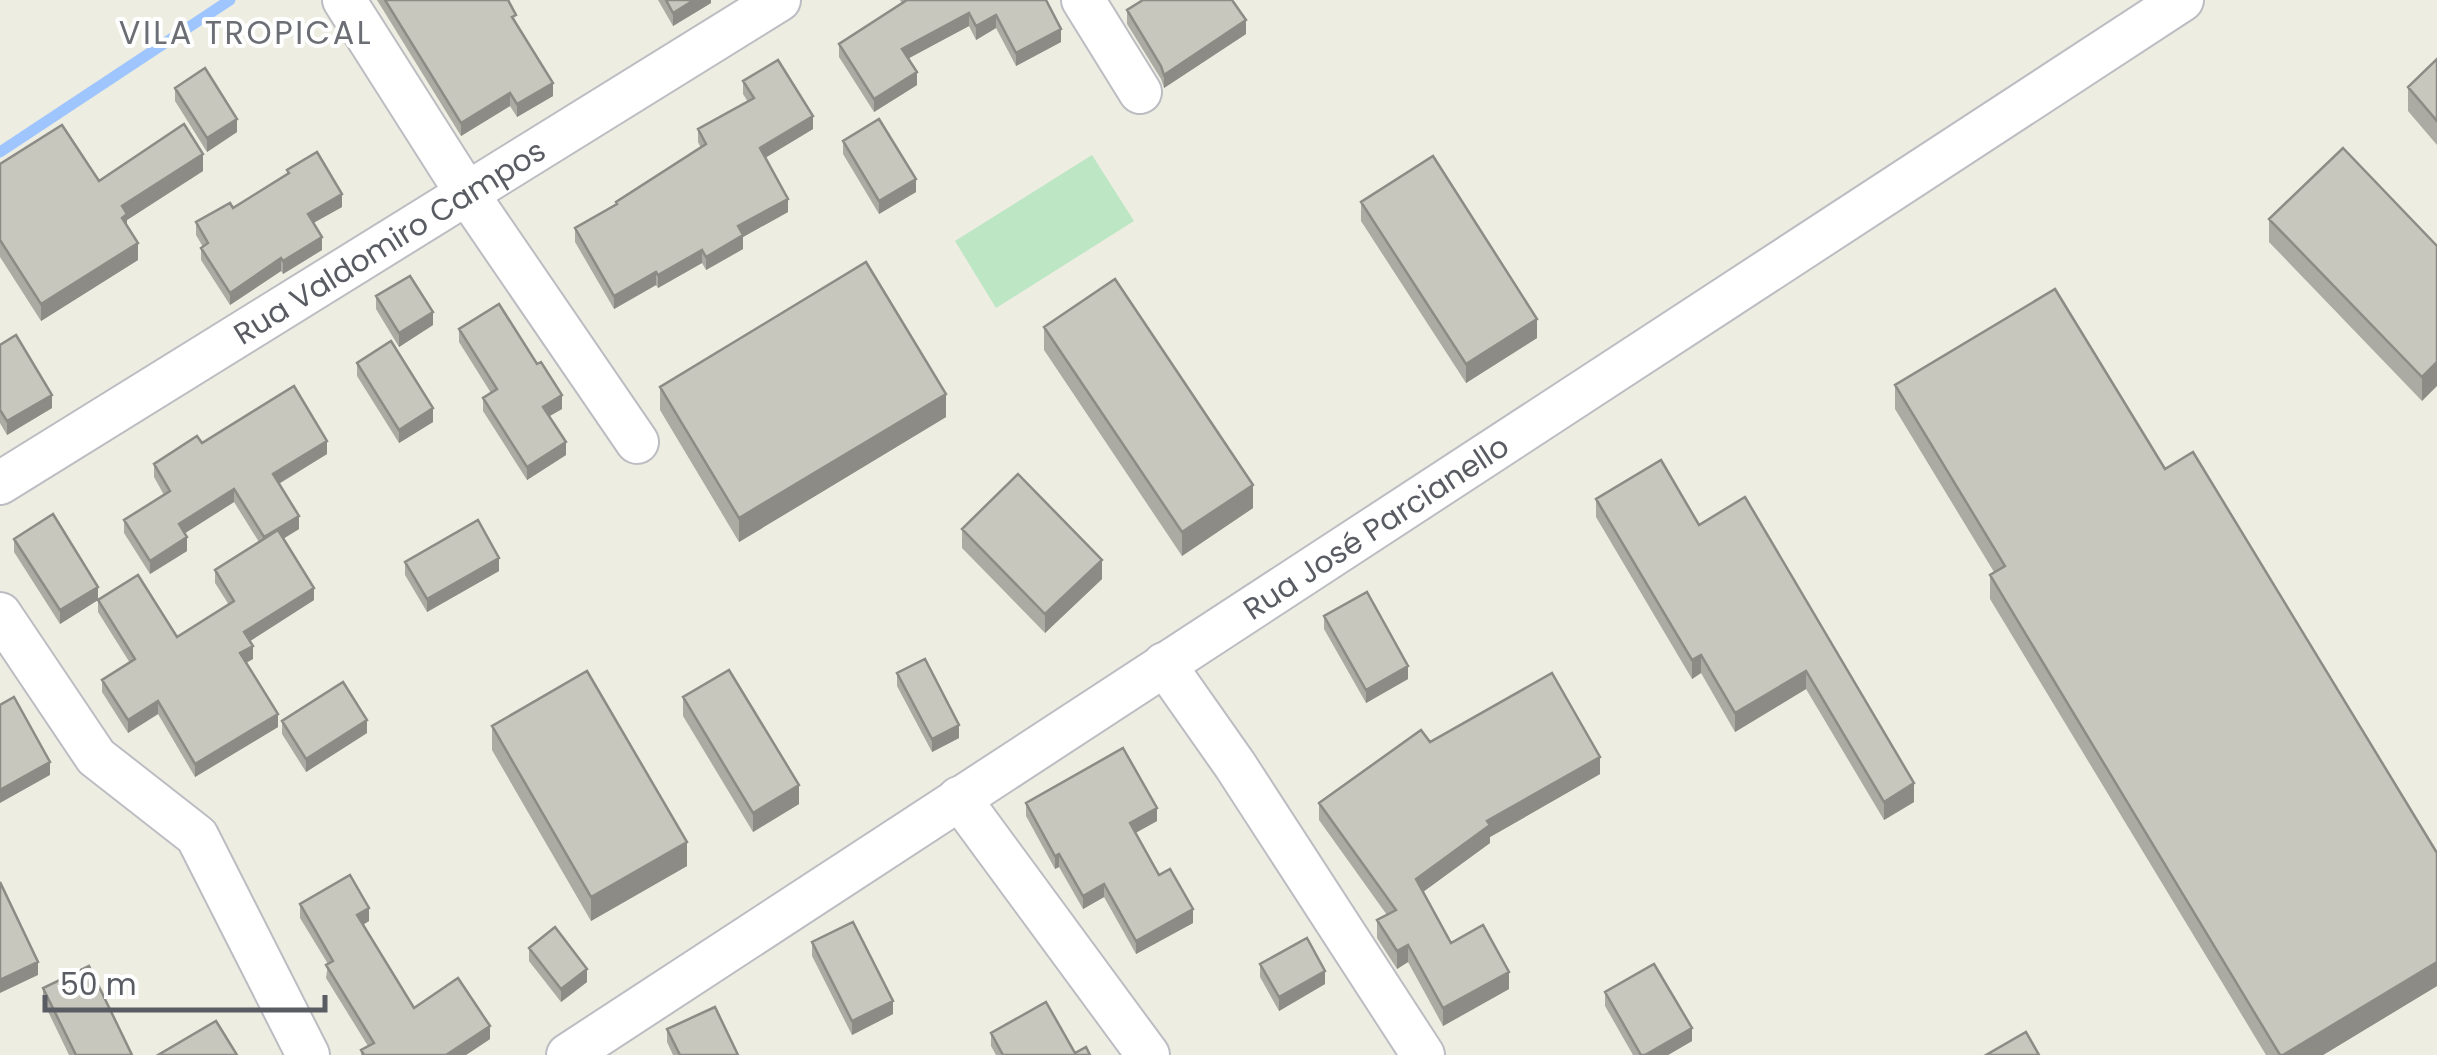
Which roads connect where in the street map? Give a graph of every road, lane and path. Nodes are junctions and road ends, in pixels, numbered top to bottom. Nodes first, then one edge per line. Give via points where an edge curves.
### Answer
1 (344, 0) edge
2 (779, 0) edge
3 (1083, 0) edge
4 (2182, 0) edge
5 (1140, 92) dead end
6 (466, 192) junction
7 (637, 442) dead end
8 (0, 483) edge
9 (0, 614) edge
10 (1164, 664) junction
11 (959, 798) junction
12 (308, 1055) edge
13 (568, 1055) edge
14 (1148, 1055) edge
15 (1423, 1055) edge

1 - 6 street
2 - 6 street, Rua Valdomiro Campos
3 - 5 street
4 - 10 street, Rua José Parcianello
6 - 7 street
6 - 8 street, Rua Valdomiro Campos
9 - 12 street via 96,757 198,836
10 - 11 street, Rua José Parcianello
10 - 15 street
11 - 13 street, Rua José Parcianello
11 - 14 street

